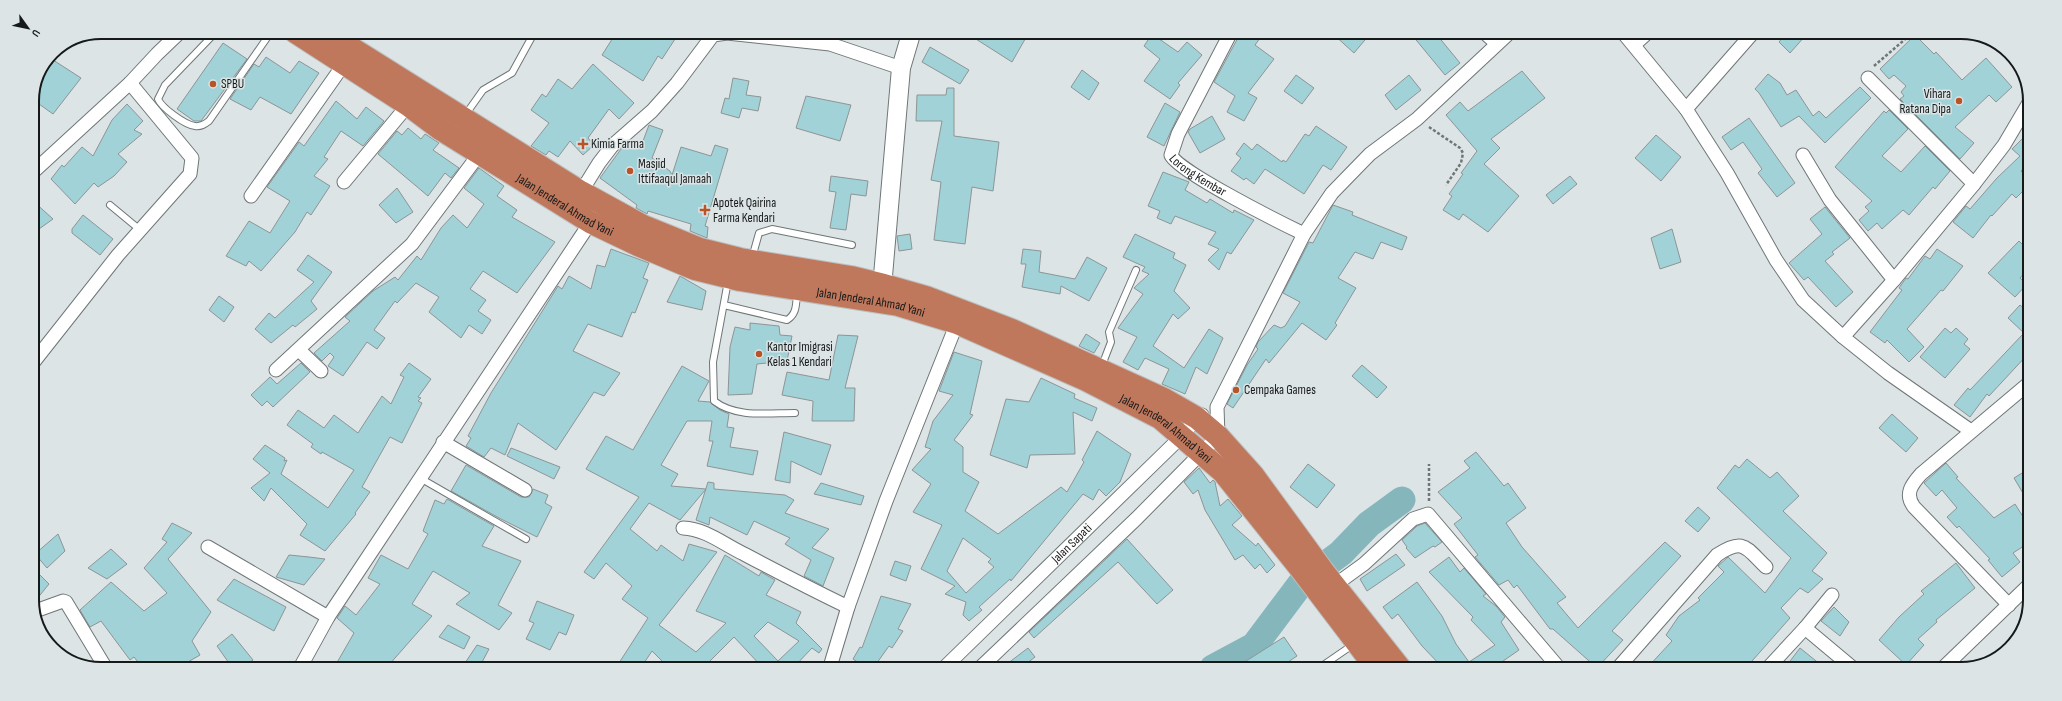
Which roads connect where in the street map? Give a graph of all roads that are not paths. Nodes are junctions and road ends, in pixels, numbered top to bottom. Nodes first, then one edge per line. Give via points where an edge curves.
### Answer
1 (173, 39) edge
2 (210, 39) edge
3 (266, 39) edge
4 (306, 39) edge
5 (337, 39) edge
6 (531, 39) edge
7 (710, 39) edge
8 (832, 39) edge
9 (910, 39) edge
10 (1227, 39) edge
11 (1491, 39) edge
12 (1503, 39) edge
13 (1629, 39) edge
14 (1641, 39) edge
15 (1747, 39) edge
16 (1497, 44) junction
17 (1634, 45) junction
18 (344, 64) junction
19 (901, 68) junction
20 (1868, 78) road end
21 (130, 83) junction
22 (408, 105) junction
23 (1686, 109) junction
24 (463, 119) junction
25 (2023, 120) edge
26 (480, 153) junction
27 (1803, 154) dead end
28 (39, 167) edge
29 (344, 182) dead end
30 (1974, 184) junction
31 (581, 192) junction
32 (251, 196) dead end
33 (602, 203) junction
34 (110, 205) dead end
35 (590, 222) junction
36 (139, 229) junction
37 (1304, 234) junction
38 (852, 245) dead end
39 (751, 261) junction
40 (1136, 270) dead end
41 (729, 277) junction
42 (1894, 280) junction
43 (797, 289) junction
44 (882, 293) junction
45 (724, 305) junction
46 (957, 323) junction
47 (1843, 337) junction
48 (299, 350) junction
49 (39, 355) edge
50 (276, 370) dead end
51 (321, 371) dead end
52 (1100, 371) junction
53 (2023, 388) edge
54 (1217, 407) junction
55 (795, 413) dead end
56 (1197, 418) junction
57 (1971, 431) junction
58 (1218, 436) junction
59 (1181, 437) junction
60 (443, 442) junction
61 (1201, 454) junction
62 (420, 478) junction
63 (526, 490) dead end
64 (683, 528) dead end
65 (526, 539) dead end
66 (208, 547) dead end
67 (1766, 567) dead end
68 (1316, 573) junction
69 (2023, 591) edge
70 (1832, 595) dead end
71 (2009, 605) junction
72 (848, 607) junction
73 (40, 609) edge
74 (328, 617) junction
75 (1805, 628) junction
76 (1355, 643) junction
77 (102, 662) edge
78 (302, 662) edge
79 (832, 662) edge
80 (950, 662) edge
81 (986, 662) edge
82 (1328, 662) edge
83 (1371, 662) edge
84 (1395, 662) edge
85 (1554, 662) edge
86 (1623, 662) edge
87 (1773, 662) edge
88 (1846, 662) edge
89 (1949, 662) edge

1 - 21 street
2 - 3 lane via 160,93 158,100 160,105 188,125 203,125 209,120
4 - 18 highway, Jalan Jenderal Ahmad Yani
5 - 24 highway, Jalan Jenderal Ahmad Yani
6 - 24 lane via 512,73 483,90
7 - 31 street via 652,111 612,146
8 - 19 street
9 - 19 street
10 - 37 street, Lorong Kembar via 1172,146 1171,155 1176,162 1211,184
11 - 16 street
12 - 16 street
13 - 17 street
14 - 17 street
15 - 23 street
16 - 37 street via 1417,119 1370,154 1332,193
17 - 23 street
18 - 22 highway, Jalan Jenderal Ahmad Yani
18 - 32 street
19 - 44 street via 894,125
20 - 30 street
21 - 28 street
21 - 36 street via 192,158 190,174
22 - 26 highway, Jalan Jenderal Ahmad Yani via 440,129
22 - 29 street
23 - 47 street via 1727,173 1776,260 1803,300
24 - 31 highway, Jalan Jenderal Ahmad Yani
25 - 30 street
26 - 35 highway, Jalan Jenderal Ahmad Yani
26 - 48 street via 412,244
27 - 42 street via 1830,200
30 - 42 street
31 - 33 highway, Jalan Jenderal Ahmad Yani
33 - 35 street
33 - 39 highway, Jalan Jenderal Ahmad Yani via 667,237 700,249
34 - 36 lane
35 - 41 highway, Jalan Jenderal Ahmad Yani via 695,269
35 - 60 street
36 - 49 street
37 - 54 street
38 - 39 lane via 772,229 759,233
39 - 44 highway, Jalan Jenderal Ahmad Yani
40 - 52 lane via 1109,332 1110,342
41 - 43 highway, Jalan Jenderal Ahmad Yani
41 - 45 lane
42 - 47 street
43 - 44 highway, Jalan Jenderal Ahmad Yani
43 - 45 lane via 795,311 793,317 787,320
44 - 46 highway, Jalan Jenderal Ahmad Yani via 898,305
44 - 52 highway, Jalan Jenderal Ahmad Yani via 926,297 1012,330
45 - 55 lane via 713,362 714,401 723,408 740,412
46 - 59 highway, Jalan Jenderal Ahmad Yani via 1137,405 1160,418
46 - 72 street via 886,500
47 - 57 street via 1888,373
48 - 50 street
48 - 51 street
52 - 56 highway, Jalan Jenderal Ahmad Yani via 1164,398
53 - 57 street
54 - 56 street
54 - 58 street
56 - 58 highway, Jalan Jenderal Ahmad Yani
56 - 59 street, Jalan Sapati
57 - 71 street via 1921,474 1912,485 1909,500
58 - 61 street, Jalan Sapati
58 - 68 highway, Jalan Jenderal Ahmad Yani via 1253,476
59 - 61 highway, Jalan Jenderal Ahmad Yani
59 - 80 street, Jalan Sapati
60 - 62 street
60 - 63 street
61 - 68 highway, Jalan Jenderal Ahmad Yani via 1223,472
61 - 81 street, Jalan Sapati
62 - 65 lane
62 - 74 street
64 - 72 street via 695,528 706,533
66 - 74 street
67 - 86 street via 1744,546 1737,545 1726,549 1717,555
68 - 76 highway, Jalan Jenderal Ahmad Yani
68 - 84 highway, Jalan Jenderal Ahmad Yani
68 - 85 street via 1364,564 1413,519 1428,514
69 - 71 street
70 - 75 street
71 - 89 street
72 - 79 street
73 - 77 street via 66,602
74 - 78 street
75 - 87 street
75 - 88 street
76 - 82 lane
76 - 83 highway, Jalan Jenderal Ahmad Yani

